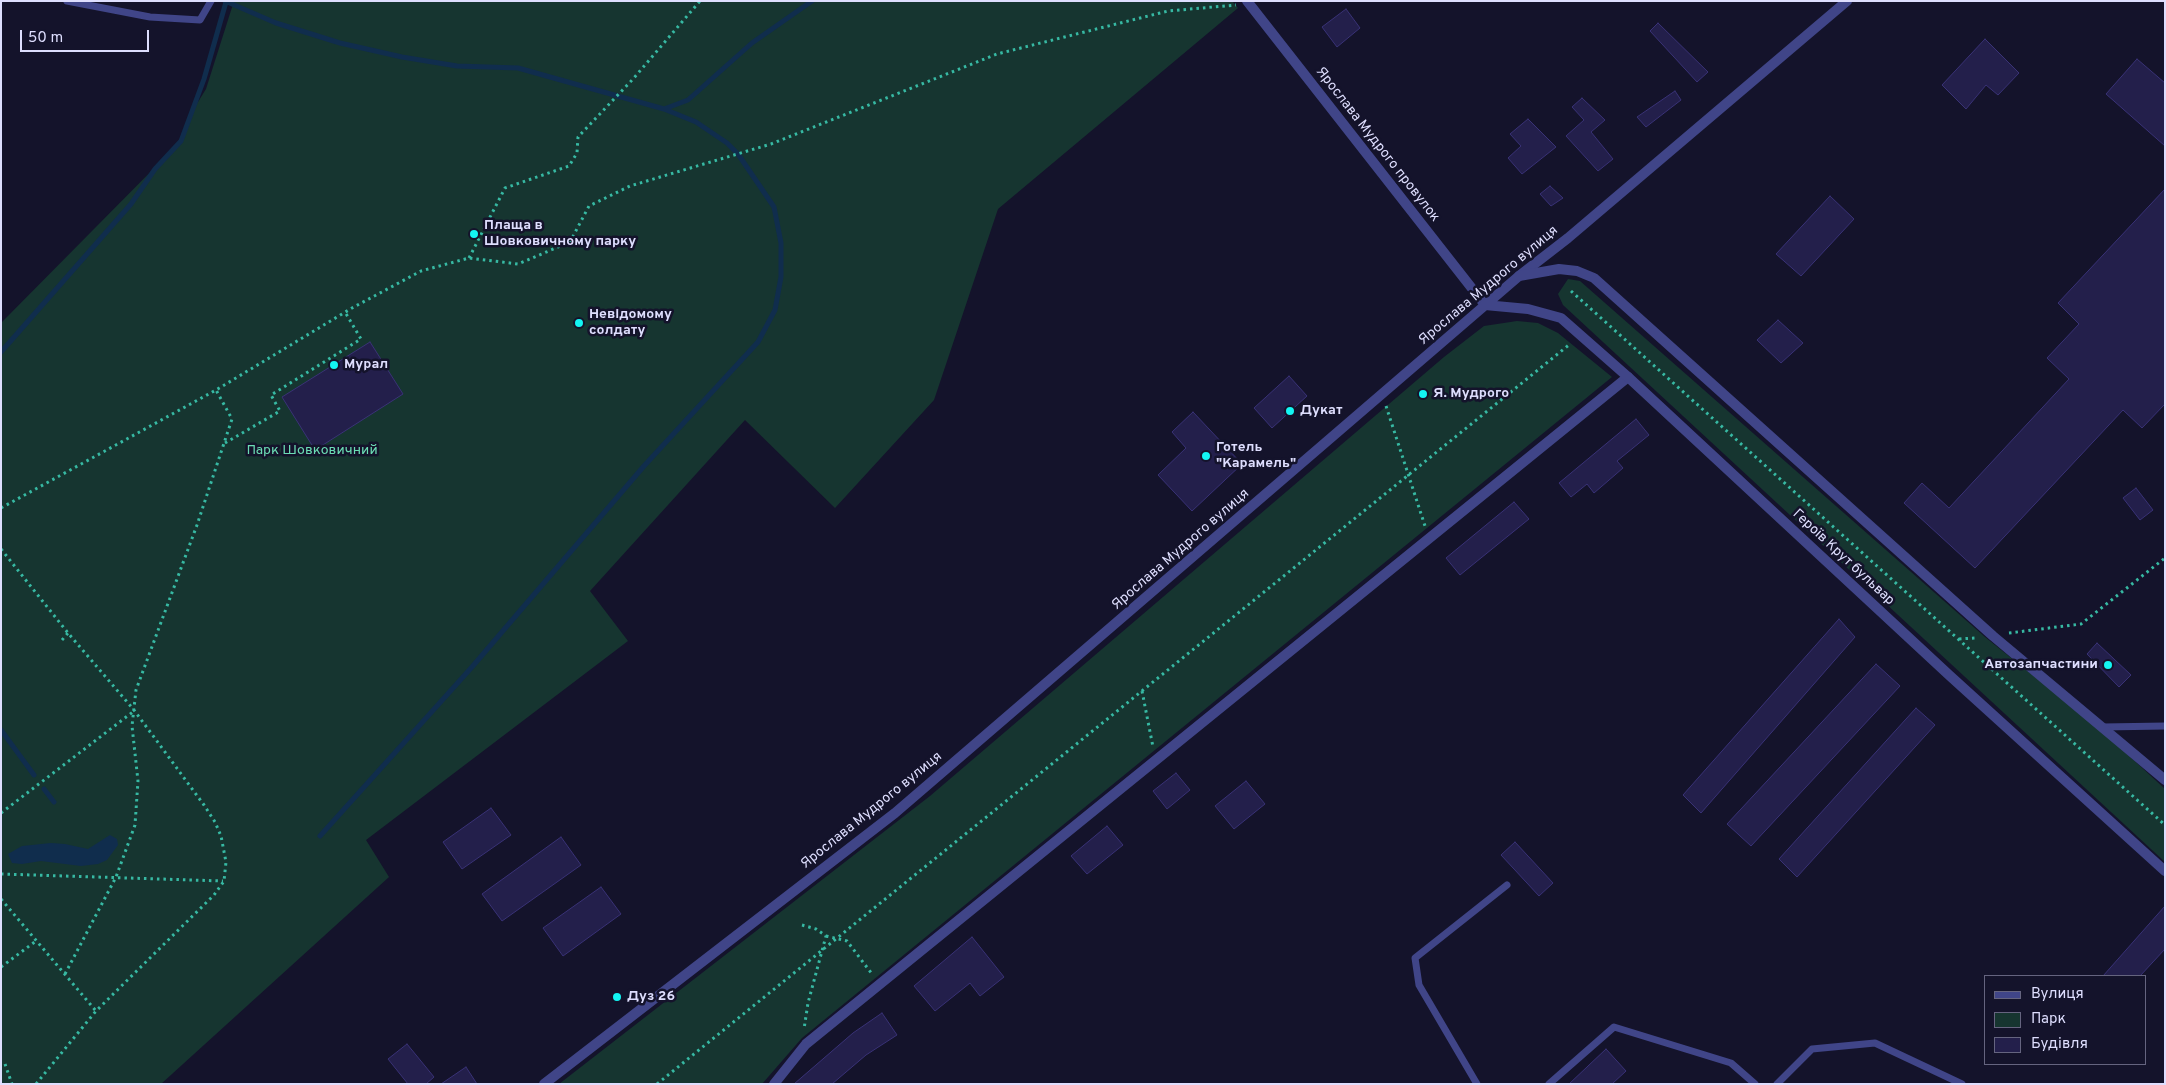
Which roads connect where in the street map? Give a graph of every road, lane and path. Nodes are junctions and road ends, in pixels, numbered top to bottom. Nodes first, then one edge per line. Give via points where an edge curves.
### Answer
1 (67, 1) edge
2 (211, 1) edge
3 (700, 1) edge
4 (1847, 1) edge
5 (1248, 2) edge
6 (469, 258) junction
7 (1519, 276) junction
8 (1571, 291) dead end
9 (1485, 305) junction
10 (345, 312) junction
11 (1581, 336) junction
12 (1628, 377) junction
13 (216, 390) junction
14 (1383, 394) junction
15 (224, 444) junction
16 (1408, 475) junction
17 (1, 508) edge
18 (1429, 538) junction
19 (1, 550) edge
20 (2165, 558) edge
21 (68, 633) junction
22 (1993, 636) junction
23 (1959, 639) junction
24 (62, 640) dead end
25 (1142, 691) junction
26 (134, 710) junction
27 (2165, 726) edge
28 (2103, 727) junction
29 (1156, 760) junction
30 (2165, 780) edge
31 (1, 813) edge
32 (2165, 825) edge
33 (2165, 871) edge
34 (1, 874) edge
35 (116, 877) junction
36 (224, 881) junction
37 (1507, 885) dead end
38 (1, 899) edge
39 (802, 925) dead end
40 (826, 936) junction
41 (838, 938) junction
42 (36, 940) junction
43 (820, 953) junction
44 (1, 967) edge
45 (65, 974) junction
46 (879, 985) junction
47 (96, 1011) junction
48 (806, 1044) junction
49 (4, 1064) dead end
50 (12, 1084) edge
51 (36, 1084) edge
52 (544, 1084) edge
53 (657, 1084) edge
54 (774, 1084) edge
55 (1476, 1084) edge
56 (1549, 1084) edge
57 (1755, 1084) edge
58 (1777, 1084) edge
59 (1962, 1084) edge

1 - 2 lane via 150,17 200,20
3 - 6 path via 633,80 578,137 577,153 569,166 506,188
4 - 7 street, Ярослава Мудрого вулиця
5 - 6 path via 1168,11 997,54 771,144 630,186 588,206 570,242 518,264
5 - 9 street, Ярослава Мудрого провулок
6 - 10 path via 421,271
7 - 9 street, Ярослава Мудрого вулиця
7 - 22 street via 1560,269 1594,278
8 - 23 path
9 - 11 street, Героїв Крут бульвар via 1528,309 1561,318
9 - 14 street, Ярослава Мудрого вулиця
10 - 13 path
10 - 15 path via 361,339 271,395 280,411
11 - 12 street, Героїв Крут бульвар
11 - 16 path
12 - 18 street
12 - 33 street, Героїв Крут бульвар
13 - 15 path via 232,419
13 - 17 path
14 - 16 path
14 - 52 street, Ярослава Мудрого вулиця via 895,813
15 - 26 path via 136,690
16 - 18 path
16 - 25 path
18 - 29 street
19 - 21 path
20 - 22 path via 2080,624
21 - 24 path
21 - 26 path
22 - 23 path
22 - 28 street
23 - 32 path
25 - 29 path
25 - 41 path
26 - 31 path
26 - 35 path via 132,726 138,781 134,825
26 - 36 path via 215,822 226,862
27 - 28 lane
28 - 30 street
29 - 46 street
34 - 35 path
35 - 36 path
35 - 45 path
36 - 47 path via 214,895
37 - 55 lane via 1415,958 1419,985
38 - 42 path
39 - 40 path
40 - 41 path
40 - 43 path
41 - 43 path
41 - 46 path via 847,941
42 - 44 path
42 - 45 path
43 - 48 path via 804,1023
43 - 53 path
45 - 47 path
46 - 48 street
47 - 51 path
48 - 54 street
49 - 50 path
56 - 57 lane via 1614,1027 1731,1063
58 - 59 lane via 1812,1049 1875,1043

